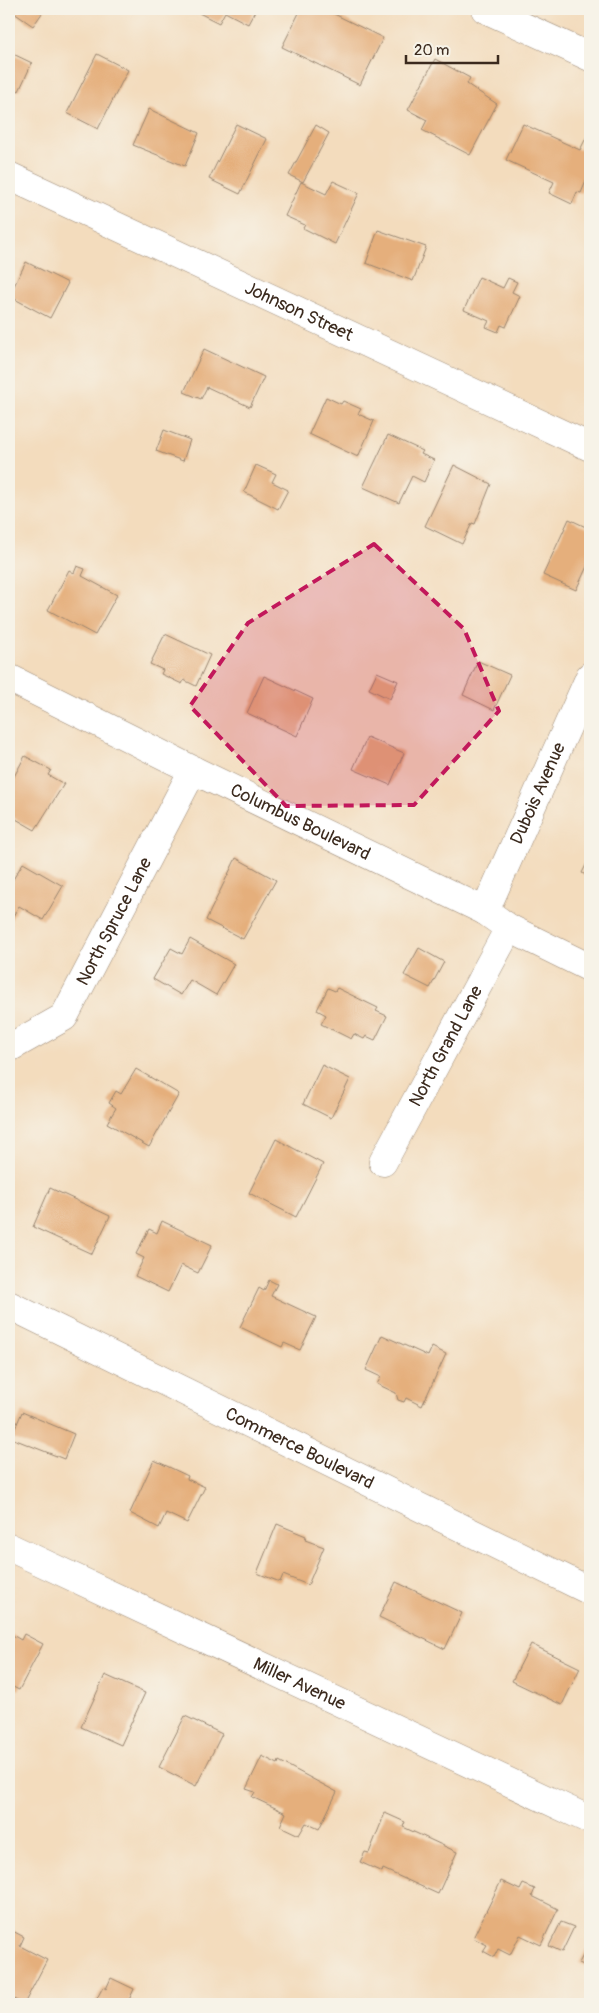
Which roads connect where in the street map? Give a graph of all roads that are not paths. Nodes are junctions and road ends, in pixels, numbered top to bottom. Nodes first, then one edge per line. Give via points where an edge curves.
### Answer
1 (485, 9) edge
2 (590, 58) edge
3 (9, 176) edge
4 (590, 447) edge
5 (590, 676) edge
6 (9, 678) edge
7 (193, 770) junction
8 (485, 911) junction
9 (509, 928) junction
10 (590, 968) edge
11 (9, 1048) edge
12 (383, 1162) dead end
13 (9, 1305) edge
14 (9, 1547) edge
15 (590, 1591) edge
16 (590, 1820) edge

1 - 2 street
3 - 4 street, Johnson Street
5 - 8 street, Dubois Avenue
6 - 7 street, Columbus Boulevard
7 - 8 street, Columbus Boulevard
7 - 11 street, North Spruce Lane via 64,1017
8 - 9 street, Columbus Boulevard
9 - 10 street, Columbus Boulevard
9 - 12 street, North Grand Lane
13 - 15 street, Commerce Boulevard
14 - 16 street, Miller Avenue

